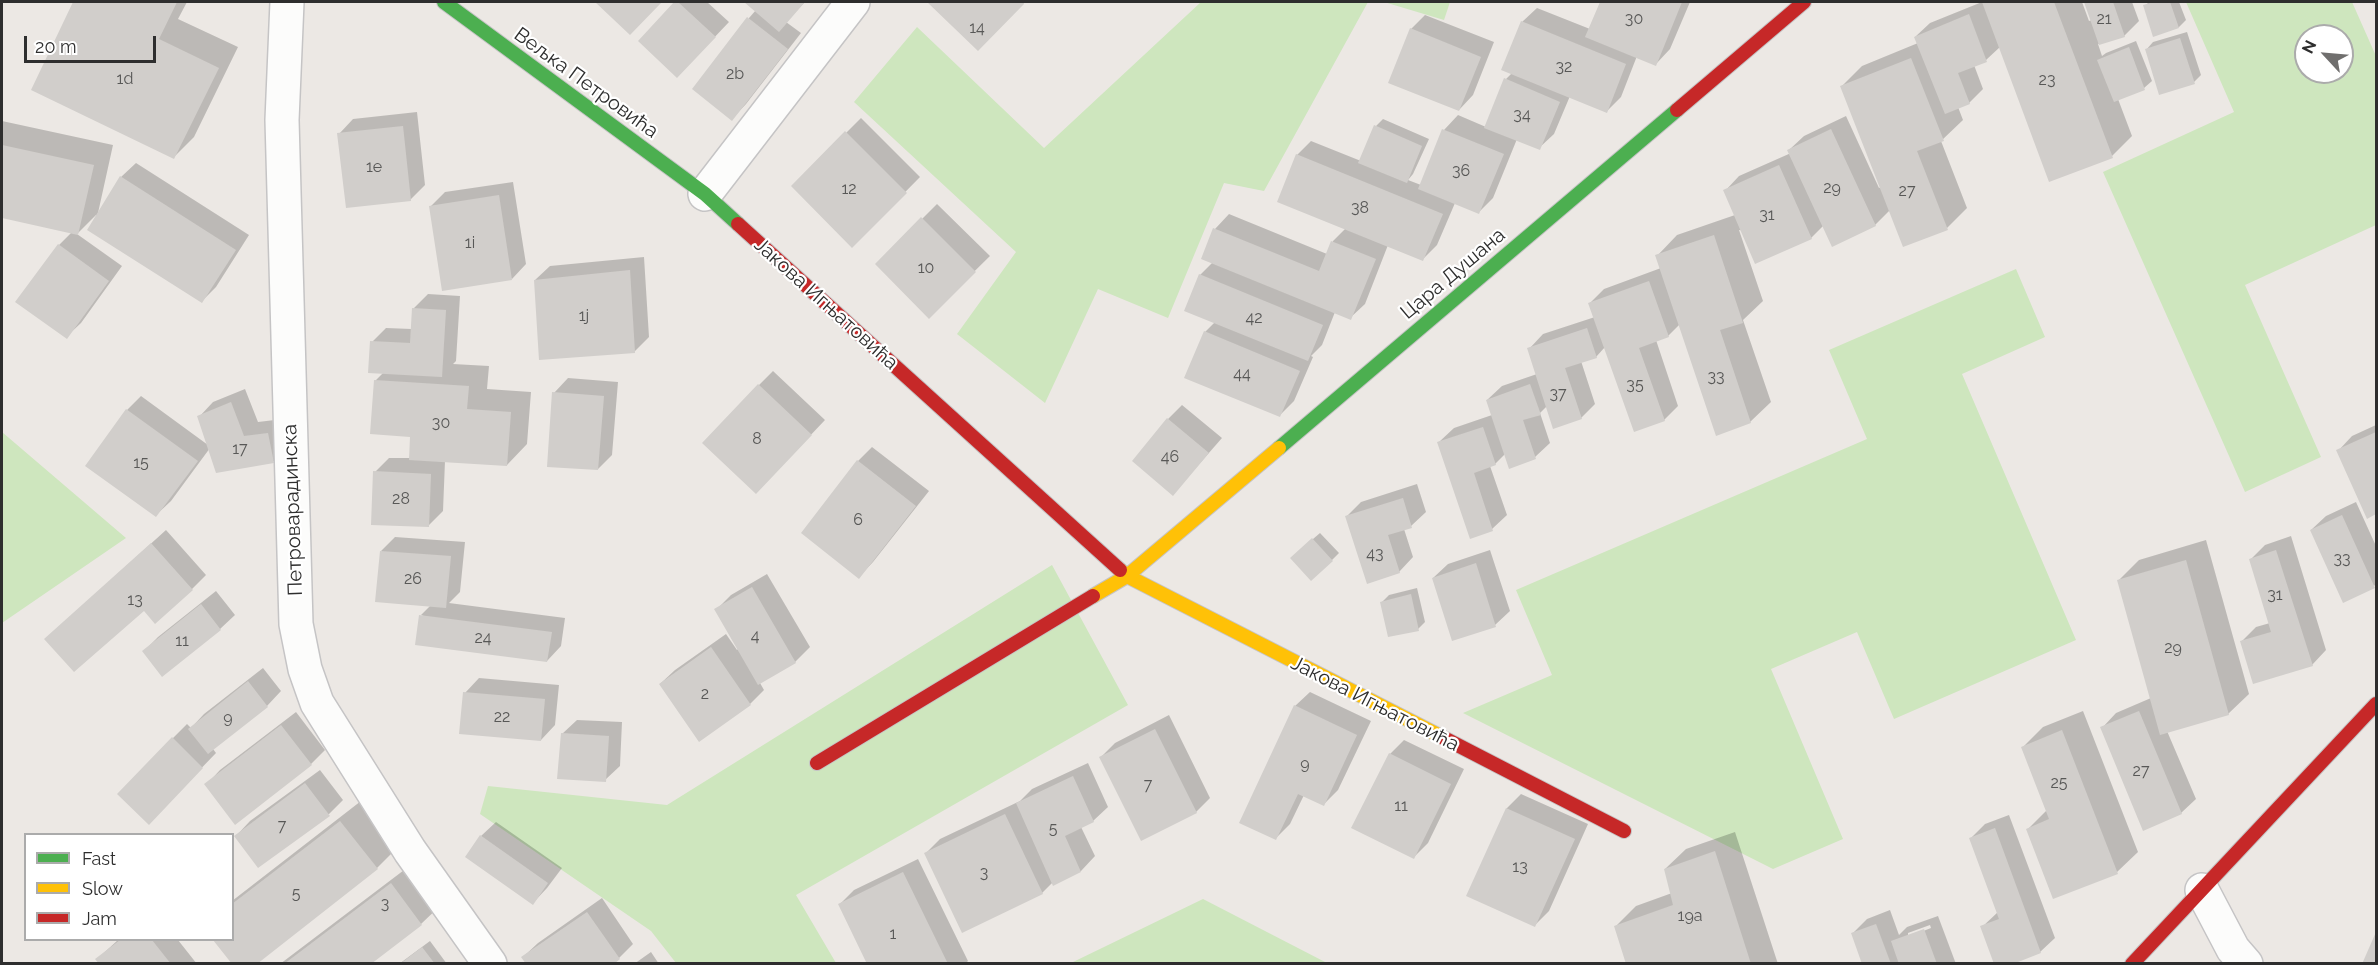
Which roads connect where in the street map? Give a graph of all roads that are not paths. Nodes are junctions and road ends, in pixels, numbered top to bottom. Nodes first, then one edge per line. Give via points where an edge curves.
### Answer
1 (287, 2) edge
2 (854, 2) edge
3 (1804, 2) edge
4 (450, 3) edge
5 (705, 194) junction
6 (1127, 576) junction
7 (2376, 704) edge
8 (817, 764) dead end
9 (1624, 831) dead end
10 (2202, 890) junction
11 (490, 963) edge
12 (2132, 963) edge
13 (2246, 963) edge

1 - 11 street, Петроварадинска via 283,144 296,624 305,669 317,703 410,851
2 - 5 street
3 - 6 street, Цара Душана
4 - 5 street, Вељка Петровића
5 - 6 street, Јакова Игњатовића
6 - 8 street
6 - 9 street, Јакова Игњатовића
7 - 10 street
10 - 12 street
10 - 13 street via 2233,949

